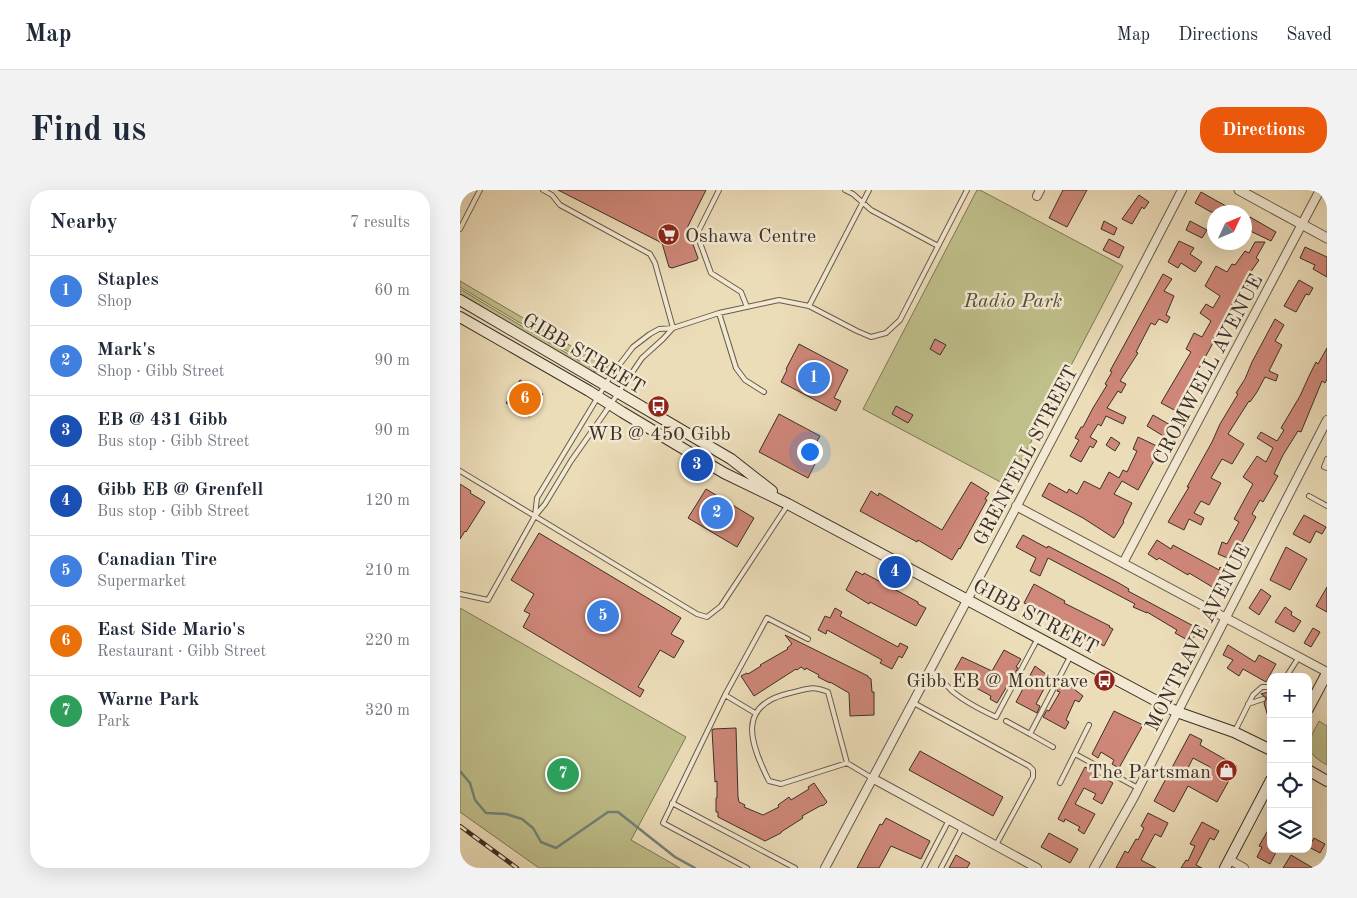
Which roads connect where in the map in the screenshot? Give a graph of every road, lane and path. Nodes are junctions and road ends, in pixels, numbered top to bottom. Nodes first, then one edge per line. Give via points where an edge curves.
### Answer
1 (480, 190) edge
2 (543, 190) edge
3 (555, 190) edge
4 (719, 190) edge
5 (845, 190) edge
6 (869, 190) edge
7 (967, 190) edge
8 (1182, 190) edge
9 (1239, 190) edge
10 (1320, 190) edge
11 (552, 195) junction
12 (863, 202) junction
13 (1302, 225) junction
14 (460, 229) edge
15 (1327, 238) edge
16 (938, 246) junction
17 (460, 300) edge
18 (809, 306) junction
19 (747, 307) junction
20 (719, 314) junction
21 (460, 316) edge
22 (673, 328) junction
23 (604, 385) junction
24 (764, 392) dead end
25 (618, 393) junction
26 (597, 396) junction
27 (610, 405) junction
28 (1326, 423) edge
29 (1327, 459) edge
30 (1327, 468) edge
31 (460, 471) edge
32 (1309, 496) dead end
33 (788, 504) junction
34 (1016, 506) junction
35 (1327, 506) edge
36 (535, 516) junction
37 (1123, 563) junction
38 (460, 594) edge
39 (966, 599) junction
40 (1225, 619) junction
41 (1038, 638) junction
42 (808, 639) dead end
43 (1071, 655) junction
44 (1298, 657) junction
45 (929, 670) junction
46 (1288, 673) edge
47 (1327, 673) edge
48 (1267, 687) edge
49 (725, 695) junction
50 (1263, 699) dead end
51 (1312, 701) edge
52 (912, 702) junction
53 (1248, 704) junction
54 (1177, 712) junction
55 (755, 713) junction
56 (1006, 721) dead end
57 (1089, 725) dead end
58 (1234, 732) junction
59 (1030, 734) junction
60 (1053, 747) dead end
61 (1267, 748) edge
62 (1075, 754) junction
63 (847, 763) junction
64 (1312, 772) edge
65 (872, 778) junction
66 (1327, 781) edge
67 (1060, 783) dead end
68 (1138, 788) junction
69 (1267, 788) edge
70 (672, 804) junction
71 (949, 820) junction
72 (962, 828) junction
73 (996, 846) junction
74 (1228, 864) edge
75 (747, 868) edge
76 (795, 868) edge
77 (825, 868) edge
78 (924, 868) edge
79 (941, 868) edge
80 (1037, 868) edge
81 (1095, 868) edge
82 (1244, 868) edge

1 - 14 lane
2 - 11 lane
3 - 11 lane
4 - 19 lane via 699,230 699,240 711,273 741,292
5 - 12 lane
6 - 12 lane
7 - 16 lane
8 - 34 street, GRENFELL STREET
9 - 13 street
10 - 13 street, CROMWELL AVENUE
11 - 22 lane via 560,205 650,254
12 - 16 lane via 871,210
12 - 18 lane
13 - 15 street
13 - 37 street, CROMWELL AVENUE
16 - 18 lane via 900,320 886,333 865,335
17 - 23 main road, GIBB STREET
18 - 19 lane via 779,300
19 - 20 lane
20 - 22 lane
20 - 24 lane via 736,368 745,380
21 - 26 main road, GIBB STREET
22 - 23 lane via 659,329 640,341
22 - 25 lane via 642,358
23 - 25 main road, GIBB STREET
23 - 26 lane
25 - 27 lane
25 - 33 main road, GIBB STREET via 731,459
26 - 27 main road, GIBB STREET
26 - 36 lane via 537,498
27 - 33 main road, GIBB STREET via 724,473
27 - 36 lane
28 - 40 street, MONTRAVE AVENUE
29 - 30 lane via 1324,467
31 - 36 lane
32 - 35 lane
33 - 36 lane via 721,606 707,617
33 - 39 main road, GIBB STREET
34 - 37 street
34 - 39 street, GRENFELL STREET
36 - 38 lane via 488,600
37 - 40 street
39 - 41 main road, GIBB STREET
39 - 45 street, GRENFELL STREET
40 - 44 street
40 - 54 street, MONTRAVE AVENUE
41 - 43 main road, GIBB STREET
41 - 45 lane via 996,717 959,695
42 - 49 lane via 767,618
43 - 54 main road, GIBB STREET
43 - 59 lane
44 - 46 lane
44 - 47 street
45 - 52 street, GRENFELL STREET
47 - 51 main road
48 - 53 lane via 1258,689
49 - 55 lane
49 - 70 lane
50 - 53 lane
52 - 65 street, GRENFELL STREET
52 - 73 lane via 1033,770 1033,776
53 - 58 lane
54 - 58 main road, GIBB STREET
54 - 68 street, MONTRAVE AVENUE
55 - 63 lane via 752,740 769,781 780,784
55 - 63 lane via 775,696 816,687 828,692
56 - 59 lane
57 - 62 lane
58 - 61 main road, GIBB STREET
59 - 60 lane
62 - 67 lane
62 - 68 lane
63 - 65 lane
64 - 66 main road
65 - 71 street
65 - 77 street, GRENFELL STREET
68 - 81 street, MONTRAVE AVENUE
69 - 74 main road
70 - 75 lane via 663,823
70 - 76 lane
71 - 72 street
71 - 78 lane
72 - 73 street
72 - 79 lane
73 - 80 street
74 - 82 street

